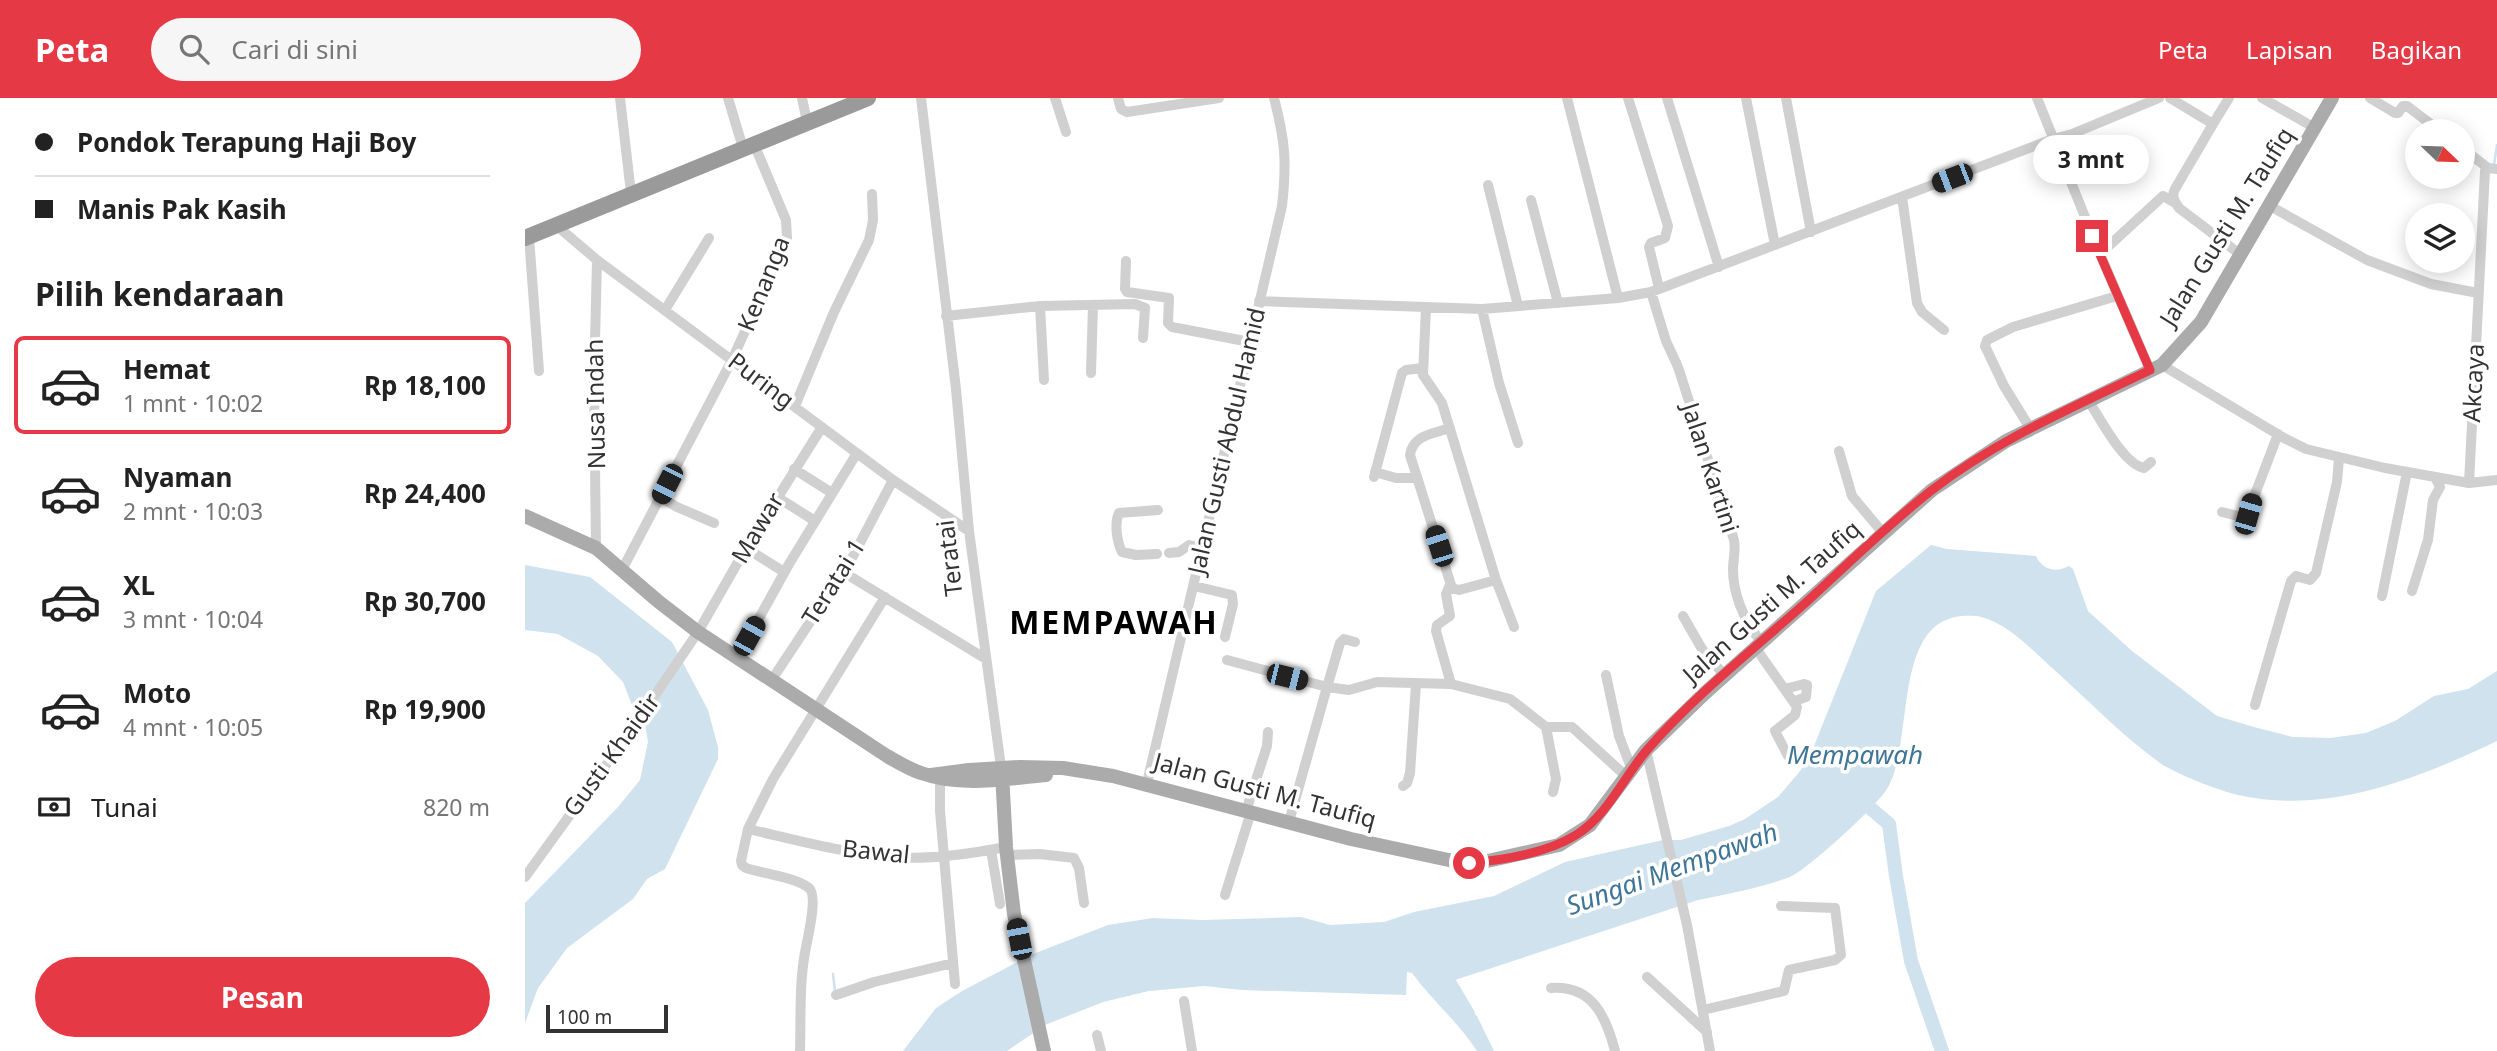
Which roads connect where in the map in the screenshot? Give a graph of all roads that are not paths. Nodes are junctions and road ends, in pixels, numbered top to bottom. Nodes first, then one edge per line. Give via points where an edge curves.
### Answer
1 (620, 98) edge
2 (728, 98) edge
3 (802, 98) edge
4 (867, 98) edge
5 (921, 98) edge
6 (1055, 98) edge
7 (1118, 98) edge
8 (1219, 98) edge
9 (1274, 98) edge
10 (1567, 98) edge
11 (1628, 98) edge
12 (1667, 98) edge
13 (1746, 98) edge
14 (1786, 98) edge
15 (2038, 98) edge
16 (2159, 98) edge
17 (2170, 98) edge
18 (2229, 98) edge
19 (2262, 98) edge
20 (2332, 98) edge
21 (2370, 98) edge
22 (2424, 119) edge
23 (807, 122) junction
24 (2213, 124) junction
25 (2315, 128) junction
26 (1066, 132) dead end
27 (2053, 139) junction
28 (748, 146) junction
29 (2475, 156) edge
30 (2493, 168) edge
31 (1488, 185) dead end
32 (632, 193) junction
33 (872, 194) dead end
34 (1902, 197) junction
35 (1531, 200) dead end
36 (2174, 202) junction
37 (2270, 206) junction
38 (557, 226) junction
39 (1811, 232) junction
40 (527, 237) edge
41 (709, 238) dead end
42 (1775, 245) junction
43 (2100, 254) junction
44 (2241, 255) junction
45 (597, 260) junction
46 (1126, 261) dead end
47 (1719, 267) junction
48 (1655, 290) junction
49 (2478, 293) junction
50 (2117, 296) junction
51 (1618, 298) junction
52 (1259, 301) junction
53 (1558, 303) junction
54 (1093, 305) junction
55 (1040, 306) junction
56 (1518, 306) junction
57 (1426, 308) junction
58 (1482, 309) junction
59 (665, 310) junction
60 (946, 316) junction
61 (1944, 330) dead end
62 (1143, 338) dead end
63 (1249, 342) junction
64 (732, 360) junction
65 (2156, 367) junction
66 (1422, 368) junction
67 (539, 371) dead end
68 (1091, 373) dead end
69 (1044, 380) dead end
70 (2088, 400) junction
71 (795, 406) junction
72 (822, 427) junction
73 (1450, 428) junction
74 (2030, 428) junction
75 (2278, 434) junction
76 (1518, 443) dead end
77 (1839, 451) dead end
78 (857, 453) junction
79 (2339, 458) junction
80 (2151, 462) dead end
81 (794, 469) junction
82 (2407, 472) junction
83 (2435, 477) junction
84 (1417, 478) junction
85 (893, 480) junction
86 (2497, 480) edge
87 (2469, 483) junction
88 (832, 493) junction
89 (660, 497) junction
90 (777, 497) junction
91 (1158, 510) dead end
92 (2222, 512) dead end
93 (525, 516) edge
94 (815, 521) junction
95 (714, 523) dead end
96 (969, 531) junction
97 (1883, 533) junction
98 (596, 548) junction
99 (745, 548) junction
100 (1202, 548) junction
101 (1169, 553) dead end
102 (1157, 554) dead end
103 (622, 570) junction
104 (785, 572) junction
105 (843, 572) junction
106 (1496, 580) junction
107 (1450, 585) junction
108 (1194, 586) junction
109 (2412, 591) dead end
110 (2382, 596) dead end
111 (885, 597) junction
112 (1683, 616) dead end
113 (1514, 627) dead end
114 (698, 632) junction
115 (1225, 637) dead end
116 (1355, 642) dead end
117 (1758, 645) junction
118 (737, 657) junction
119 (986, 659) junction
120 (1227, 660) dead end
121 (1606, 675) dead end
122 (1724, 676) junction
123 (771, 681) junction
124 (1416, 684) junction
125 (1451, 684) junction
126 (1327, 687) junction
127 (1785, 689) junction
128 (1795, 701) junction
129 (2255, 705) dead end
130 (816, 709) junction
131 (1546, 727) junction
132 (1268, 732) dead end
133 (1647, 750) junction
134 (1788, 756) dead end
135 (1630, 773) junction
136 (1002, 774) junction
137 (937, 776) junction
138 (1147, 783) junction
139 (1403, 786) dead end
140 (1553, 792) dead end
141 (1248, 811) junction
142 (1289, 822) junction
143 (748, 829) junction
144 (991, 850) junction
145 (1007, 851) junction
146 (944, 855) junction
147 (530, 861) edge
148 (525, 877) edge
149 (1225, 895) dead end
150 (1084, 903) dead end
151 (1000, 904) dead end
152 (1781, 905) dead end
153 (953, 963) junction
154 (1647, 977) dead end
155 (955, 984) dead end
156 (1551, 988) dead end
157 (837, 995) dead end
158 (1184, 1001) dead end
159 (1703, 1010) junction
160 (1707, 1032) junction
161 (1097, 1035) dead end
162 (1043, 1046) edge
163 (800, 1051) edge
164 (1101, 1051) edge
165 (1192, 1051) edge
166 (1615, 1051) edge
167 (1710, 1051) edge

1 - 32 street
2 - 28 street, Kenanga
3 - 23 street
4 - 23 highway
5 - 60 street, Teratai
6 - 26 street
7 - 8 street via 1126,112
9 - 52 street, Jalan Gusti Abdul Hamid via 1284,137 1285,184
10 - 51 street
11 - 48 street, Jalan Kartini via 1668,226 1665,238 1649,247
12 - 47 street
13 - 42 street
14 - 39 street
15 - 27 street
16 - 27 street
17 - 24 street
18 - 24 street
19 - 25 street
20 - 25 main road, Jalan Gusti M. Taufiq
21 - 22 street via 2395,113 2407,106
23 - 28 highway
24 - 36 street via 2175,189
25 - 37 main road, Jalan Gusti M. Taufiq
27 - 34 street
27 - 43 street
28 - 32 highway
28 - 64 street, Kenanga via 788,231
29 - 30 street
30 - 49 street, Akcaya via 2485,171
31 - 56 street
32 - 38 highway
33 - 71 street via 869,240
34 - 39 street
34 - 61 street via 1917,303
35 - 53 street
36 - 43 street via 2163,196
36 - 44 street
37 - 44 main road, Jalan Gusti M. Taufiq
37 - 49 street via 2367,260 2431,284
38 - 40 highway
38 - 45 street, Puring
39 - 42 street
40 - 67 street
41 - 59 street
42 - 47 street
43 - 50 street
44 - 65 main road, Jalan Gusti M. Taufiq via 2201,322
45 - 59 street, Puring
45 - 98 street, Nusa Indah
46 - 63 street via 1127,292 1169,298 1168,323 1172,327
47 - 48 street
48 - 51 street
48 - 117 street, Jalan Kartini via 1666,341 1734,540 1733,570 1742,611
49 - 87 street, Akcaya
50 - 65 street
50 - 74 street via 2013,327 1987,340 1985,346 2004,386
51 - 53 street
52 - 57 street
52 - 63 street, Jalan Gusti Abdul Hamid
53 - 56 street
54 - 55 street
54 - 62 street via 1143,306
54 - 68 street
55 - 60 street
55 - 69 street
56 - 58 street
57 - 58 street
57 - 66 street
58 - 76 street
59 - 64 street, Puring
60 - 96 street, Teratai
63 - 100 street, Jalan Gusti Abdul Hamid
64 - 71 street, Puring
64 - 89 street, Kenanga
65 - 70 main road, Jalan Gusti M. Taufiq
65 - 75 street
66 - 73 street
66 - 84 street via 1402,373 1374,474
70 - 74 main road, Jalan Gusti M. Taufiq
70 - 80 street via 2126,457 2139,467
71 - 72 street, Puring
72 - 78 street, Puring
72 - 81 street, Mawar
73 - 84 street via 1414,442 1410,455
73 - 106 street
74 - 97 main road, Jalan Gusti M. Taufiq via 1943,482
75 - 79 street via 2306,449
75 - 92 street via 2246,518
77 - 97 street via 1852,496
78 - 85 street, Puring
78 - 88 street
79 - 82 street
79 - 129 street via 2316,573 2310,580 2295,576 2291,581
81 - 88 street
81 - 90 street, Mawar
82 - 83 street
82 - 110 street
83 - 87 street
83 - 109 street via 2439,487
84 - 107 street
85 - 96 street, Puring
85 - 105 street, Teratai 1
86 - 87 street
88 - 94 street
89 - 95 street
89 - 103 street, Kenanga
90 - 94 street
90 - 99 street, Mawar
91 - 102 street via 1119,513 1116,519 1122,552
93 - 98 main road
94 - 104 street
96 - 119 street, Teratai
97 - 117 main road, Jalan Gusti M. Taufiq
98 - 103 main road
99 - 104 street
99 - 114 street, Mawar
100 - 101 street via 1189,545
100 - 108 street, Jalan Gusti Abdul Hamid
103 - 114 main road
104 - 118 street
105 - 111 street
105 - 123 street, Teratai 1
106 - 107 street via 1459,590
106 - 113 street
107 - 125 street via 1446,594 1450,616 1436,631
108 - 115 street via 1233,597
108 - 138 street, Jalan Gusti Abdul Hamid
111 - 119 street
111 - 130 street
112 - 122 street
114 - 118 main road
114 - 147 street, Gusti Khaidir via 630,732
116 - 126 street via 1345,639 1340,643
117 - 122 main road, Jalan Gusti M. Taufiq
117 - 127 street, Jalan Kartini
118 - 123 main road
119 - 136 street, Teratai
120 - 126 street
121 - 135 street
122 - 133 main road, Jalan Gusti M. Taufiq
123 - 130 main road
124 - 125 street
124 - 126 street via 1377,682 1349,690
124 - 139 street via 1410,773
125 - 131 street via 1510,699
126 - 142 street
127 - 128 street, Jalan Kartini
127 - 128 street via 1807,685 1806,697
128 - 134 street via 1795,715 1776,731
130 - 137 main road via 887,756
130 - 143 street
131 - 135 street via 1572,727
131 - 140 street via 1556,779
132 - 141 street
133 - 135 main road, Jalan Gusti M. Taufiq
133 - 159 street
135 - 142 main road, Jalan Gusti M. Taufiq via 1590,825 1559,845 1483,862 1442,859
136 - 137 main road, Jalan Gusti M. Taufiq
136 - 138 main road, Jalan Gusti M. Taufiq via 1079,771
136 - 145 main road, Teratai
137 - 146 street
138 - 141 main road, Jalan Gusti M. Taufiq
141 - 142 main road, Jalan Gusti M. Taufiq
141 - 149 street
143 - 146 street, Bawal via 892,857
143 - 163 street via 742,865 809,888 812,893 801,976
144 - 145 street, Bawal
144 - 146 street, Bawal
144 - 151 street
145 - 150 street, Bawal via 1074,858
145 - 162 main road, Teratai via 1024,963
146 - 153 street
147 - 148 street, Gusti Khaidir
152 - 159 street via 1835,908 1841,956 1789,970 1784,991
153 - 155 street
153 - 157 street
154 - 160 street
156 - 166 street via 1567,987 1586,997 1607,1021
158 - 165 street
159 - 160 street
160 - 167 street
161 - 164 street

